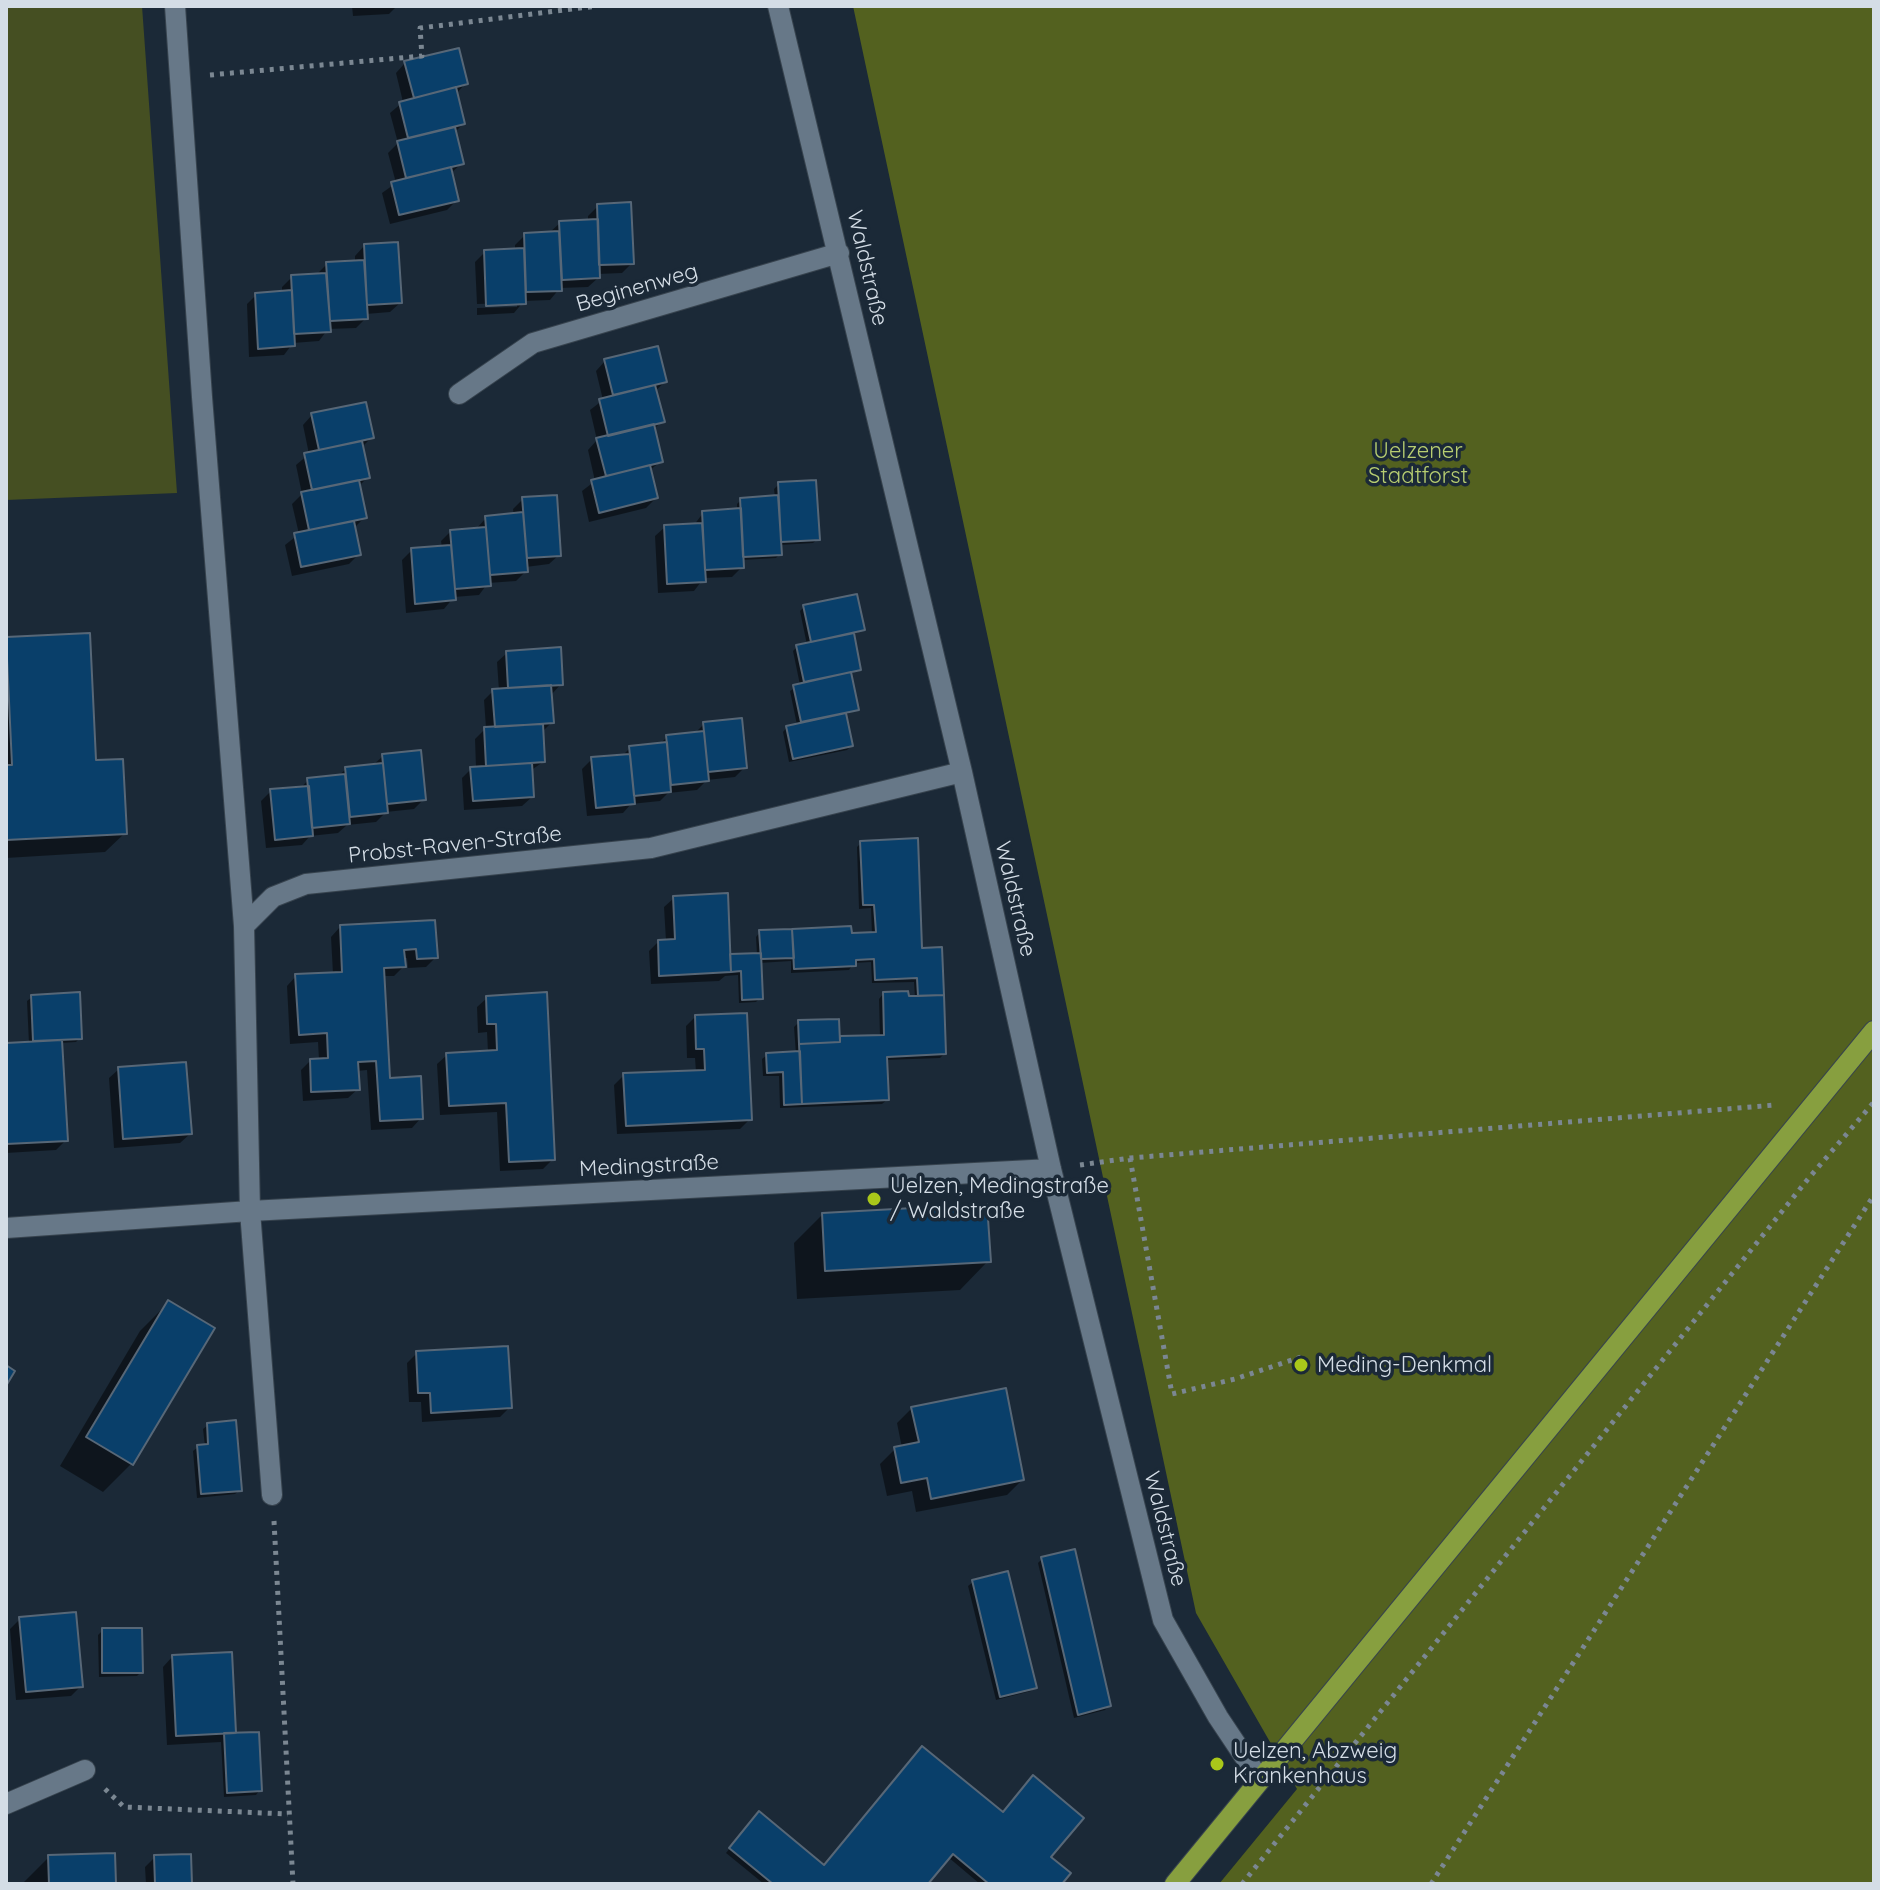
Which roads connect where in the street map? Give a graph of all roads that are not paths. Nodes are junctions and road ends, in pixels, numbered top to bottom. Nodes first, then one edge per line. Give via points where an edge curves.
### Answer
1 (175, 6) edge
2 (778, 6) edge
3 (839, 253) junction
4 (459, 394) dead end
5 (962, 772) junction
6 (244, 926) junction
7 (1874, 1031) edge
8 (1051, 1169) junction
9 (250, 1211) junction
10 (6, 1228) edge
11 (272, 1495) road end
12 (85, 1770) road end
13 (1260, 1780) junction
14 (6, 1804) edge
15 (1175, 1884) edge

1 - 6 street
2 - 3 street, Waldstraße
3 - 4 street, Beginenweg via 533,343
3 - 5 street, Waldstraße
5 - 6 street, Probst-Raven-Straße via 651,848 306,884 273,897
5 - 8 street, Waldstraße
6 - 9 street
7 - 13 main road
8 - 9 street, Medingstraße
8 - 13 street, Waldstraße via 1163,1620
9 - 10 street, Medingstraße
9 - 11 street
12 - 14 street
13 - 15 main road

